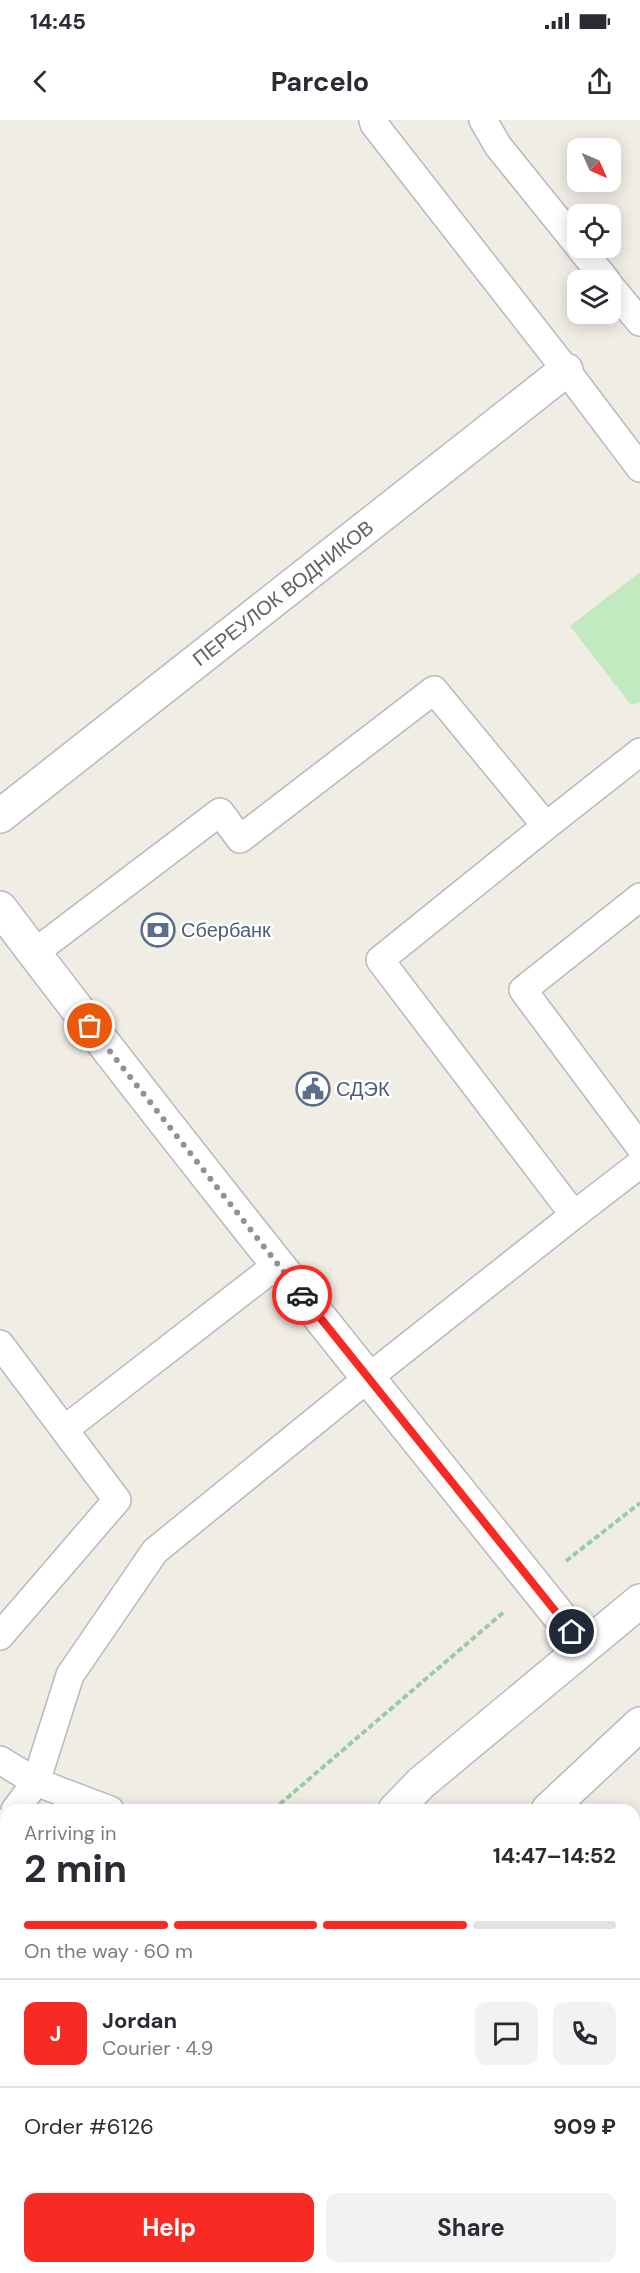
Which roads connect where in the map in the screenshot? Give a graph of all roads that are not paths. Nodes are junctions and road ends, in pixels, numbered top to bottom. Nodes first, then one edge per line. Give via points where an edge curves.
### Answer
1 (373, 120) edge
2 (483, 120) edge
3 (567, 232) edge
4 (588, 258) edge
5 (598, 270) edge
6 (621, 299) edge
7 (640, 322) edge
8 (566, 370) junction
9 (640, 468) edge
10 (640, 752) edge
11 (0, 816) edge
12 (546, 826) junction
13 (640, 897) edge
14 (0, 908) edge
15 (34, 953) junction
16 (640, 1147) edge
17 (640, 1164) edge
18 (574, 1215) junction
19 (278, 1264) junction
20 (0, 1344) edge
21 (368, 1378) junction
22 (65, 1429) junction
23 (640, 1601) edge
24 (0, 1636) edge
25 (584, 1647) junction
26 (640, 1724) edge
27 (0, 1760) edge
28 (36, 1782) junction
29 (20, 1804) edge
30 (94, 1804) edge
31 (401, 1804) edge
32 (554, 1804) edge

1 - 8 lane
2 - 3 lane via 498,146
4 - 5 lane
6 - 7 lane
8 - 9 lane
8 - 11 street, ПЕРЕУЛОК ВОДНИКОВ
10 - 12 lane
12 - 15 lane via 434,690 240,839 220,812
12 - 18 lane via 380,960
13 - 16 lane via 523,990
14 - 15 street
15 - 19 street
17 - 18 lane
18 - 21 lane
19 - 21 street
19 - 22 lane
20 - 22 lane
21 - 25 street
21 - 28 lane via 155,1551 70,1675
22 - 24 lane via 117,1500
23 - 25 street
25 - 31 street
26 - 32 street
27 - 28 lane
28 - 29 lane
28 - 30 lane

